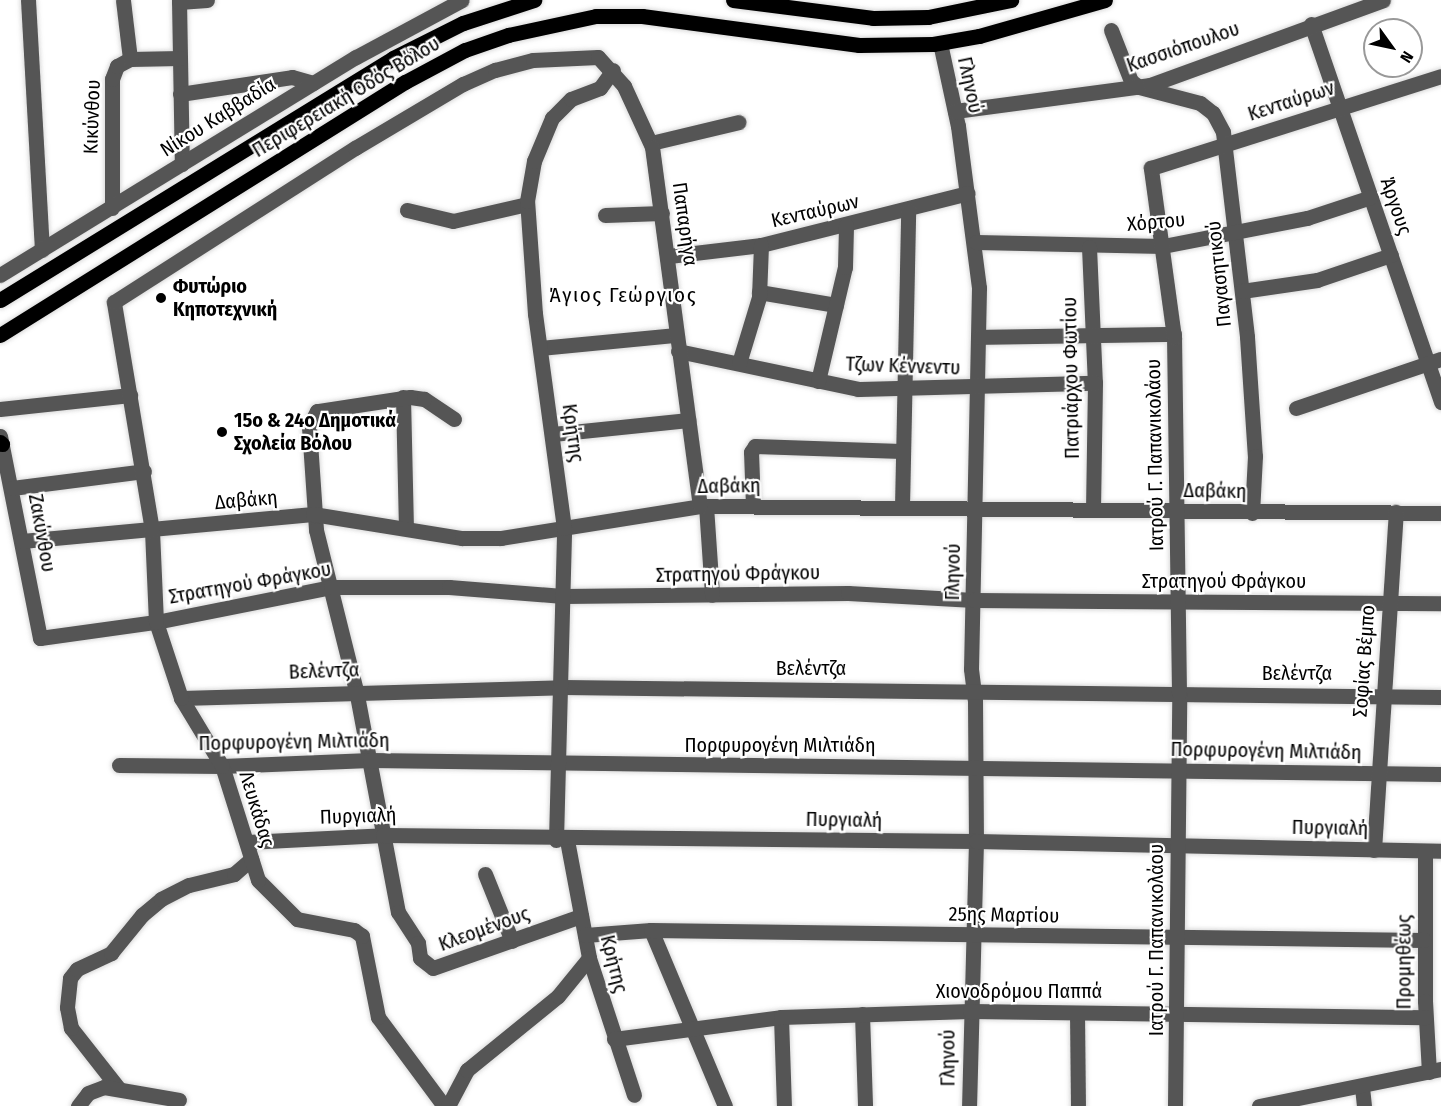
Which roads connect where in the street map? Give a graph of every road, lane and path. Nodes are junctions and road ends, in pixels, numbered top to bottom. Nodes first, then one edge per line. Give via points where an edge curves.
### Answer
1 (28, 0) edge
2 (123, 0) edge
3 (207, 0) edge
4 (462, 0) edge
5 (534, 0) edge
6 (733, 0) edge
7 (1011, 0) edge
8 (1105, 0) edge
9 (1383, 0) edge
10 (179, 1) edge
11 (1311, 24) junction
12 (1111, 30) dead end
13 (940, 43) junction
14 (180, 58) junction
15 (130, 59) junction
16 (613, 70) junction
17 (1441, 76) edge
18 (313, 83) junction
19 (1139, 87) junction
20 (180, 94) junction
21 (1340, 108) junction
22 (955, 111) junction
23 (739, 122) dead end
24 (651, 144) junction
25 (1226, 144) junction
26 (182, 164) junction
27 (1153, 165) joint
28 (968, 193) junction
29 (1371, 197) junction
30 (527, 204) junction
31 (112, 208) junction
32 (407, 210) dead end
33 (908, 211) junction
34 (662, 213) junction
35 (605, 215) dead end
36 (846, 225) junction
37 (1235, 233) junction
38 (975, 242) junction
39 (761, 245) junction
40 (1163, 246) junction
41 (1089, 247) junction
42 (42, 250) junction
43 (1391, 255) junction
44 (669, 256) junction
45 (0, 275) edge
46 (1242, 291) junction
47 (759, 292) junction
48 (0, 300) edge
49 (836, 305) junction
50 (114, 307) joint
51 (676, 334) junction
52 (1174, 334) junction
53 (0, 335) edge
54 (1093, 335) junction
55 (980, 337) junction
56 (540, 348) junction
57 (678, 351) junction
58 (1435, 362) edge
59 (739, 363) junction
60 (818, 381) junction
61 (1095, 383) junction
62 (979, 388) junction
63 (905, 390) junction
64 (130, 395) junction
65 (403, 397) junction
66 (1441, 402) edge
67 (1296, 408) dead end
68 (0, 409) edge
69 (454, 419) dead end
70 (688, 420) junction
71 (553, 434) junction
72 (1, 441) edge
73 (901, 451) junction
74 (144, 471) junction
75 (12, 488) junction
76 (703, 506) junction
77 (753, 506) junction
78 (902, 507) junction
79 (976, 509) junction
80 (1093, 509) junction
81 (1177, 511) junction
82 (1396, 512) junction
83 (1252, 513) junction
84 (1441, 513) edge
85 (314, 514) junction
86 (406, 528) junction
87 (564, 528) junction
88 (152, 530) junction
89 (22, 541) junction
90 (331, 587) junction
91 (712, 595) junction
92 (563, 596) junction
93 (974, 600) junction
94 (1178, 602) junction
95 (1389, 603) junction
96 (1441, 603) edge
97 (156, 622) junction
98 (40, 638) joint
99 (563, 687) junction
100 (356, 690) junction
101 (975, 693) junction
102 (1179, 693) junction
103 (1383, 695) junction
104 (1441, 697) edge
105 (181, 698) junction
106 (370, 760) junction
107 (561, 764) junction
108 (119, 765) dead end
109 (222, 766) junction
110 (975, 767) junction
111 (1178, 771) junction
112 (1378, 774) junction
113 (1441, 774) edge
114 (383, 836) junction
115 (562, 840) junction
116 (976, 841) junction
117 (247, 842) junction
118 (1178, 847) junction
119 (1374, 850) junction
120 (1425, 851) junction
121 (1441, 851) edge
122 (251, 859) junction
123 (485, 874) dead end
124 (581, 916) junction
125 (651, 930) junction
126 (585, 935) junction
127 (973, 936) junction
128 (1178, 938) junction
129 (1424, 940) junction
130 (512, 941) junction
131 (589, 958) junction
132 (1441, 1001) edge
133 (1425, 1009) junction
134 (970, 1011) junction
135 (1077, 1012) junction
136 (1177, 1013) junction
137 (862, 1014) junction
138 (781, 1017) junction
139 (691, 1029) junction
140 (614, 1039) junction
141 (1435, 1070) edge
142 (1362, 1087) junction
143 (119, 1089) junction
144 (634, 1095) dead end
145 (179, 1100) dead end
146 (1265, 1105) edge
147 (78, 1106) edge
148 (446, 1106) edge
149 (725, 1106) edge
150 (784, 1106) edge
151 (865, 1106) edge
152 (969, 1106) edge
153 (1078, 1106) edge
154 (1175, 1106) edge
155 (1364, 1106) edge

1 - 42 street
2 - 15 street
3 - 10 street
4 - 18 street, Νίκου Καββαδία
5 - 48 main road, Περιφερειακή Οδός Βόλου via 463,23 393,58
6 - 7 main road via 873,18 928,17
8 - 13 main road, Περιφερειακή Οδός Βόλου
9 - 11 street, Κασσιόπουλου
10 - 14 street
11 - 19 street, Κασσιόπουλου
11 - 21 street, Άργους
12 - 19 street via 1123,66
13 - 22 street, Γληνού
13 - 53 main road, Περιφερειακή Οδός Βόλου via 859,45 642,16 597,16 508,35 465,50 405,82
14 - 15 street
14 - 20 street
15 - 31 street, Κικύνθου via 117,66 112,79
16 - 24 street, Παπαρήγα via 634,103
16 - 30 street, Κρήτης via 600,88 571,99 552,118 534,161
16 - 50 street, Παπαρήγα via 598,57 578,55 512,65 463,84 129,289 119,296
17 - 21 street, Κενταύρων
18 - 20 street via 292,77
18 - 26 street, Νίκου Καββαδία
19 - 22 street, Κασσιόπουλου
19 - 25 street, Παγασητικού via 1200,103 1218,121
20 - 26 street
21 - 25 street, Κενταύρων
21 - 29 street, Άργους
22 - 28 street, Γληνού
23 - 24 street
24 - 34 street, Παπαρήγα
25 - 27 street, Κενταύρων
25 - 37 street, Παγασητικού
26 - 31 street, Νίκου Καββαδία
27 - 40 street, Ιατρού Γ. Παπανικολάου via 1151,179
28 - 33 street, Κενταύρων
28 - 38 street, Γληνού
29 - 37 street, Χόρτου via 1321,215
29 - 43 street, Άργους
30 - 32 street via 453,221
30 - 56 street, Κρήτης
31 - 42 street, Νίκου Καββαδία
33 - 36 street, Κενταύρων
33 - 63 street
34 - 35 street
34 - 44 street, Παπαρήγα
36 - 39 street, Κενταύρων
36 - 49 street via 845,267
37 - 40 street, Χόρτου
37 - 46 street, Παγασητικού
38 - 41 street, Χόρτου
38 - 55 street, Γληνού
39 - 44 street, Κενταύρων
39 - 47 street
40 - 41 street, Χόρτου
40 - 52 street, Ιατρού Γ. Παπανικολάου
41 - 54 street, Πατριάρχου Φωτίου
42 - 45 street, Νίκου Καββαδία
43 - 46 street via 1317,280
43 - 58 street, Άργους
44 - 51 street, Παπαρήγα
46 - 83 street, Παγασητικού via 1255,456
47 - 49 street
47 - 59 street
49 - 60 street
50 - 64 street, Λευκάδας
51 - 56 street
51 - 57 street, Παπαρήγα
52 - 54 street
52 - 81 street, Ιατρού Γ. Παπανικολάου
54 - 55 street
54 - 61 street, Πατριάρχου Φωτίου
55 - 62 street, Γληνού
56 - 71 street, Κρήτης
57 - 59 street, Τζων Κέννεντυ
57 - 70 street, Παπαρήγα
58 - 66 street, Άργους
58 - 67 street
59 - 60 street, Τζων Κέννεντυ
60 - 63 street, Τζων Κέννεντυ
61 - 62 street, Τζων Κέννεντυ
61 - 80 street, Πατριάρχου Φωτίου
62 - 63 street, Τζων Κέννεντυ
62 - 79 street, Γληνού
63 - 73 street
64 - 68 street
64 - 74 street, Λευκάδας
65 - 69 street via 424,399
65 - 85 street, Κλεομένους via 321,410 311,418
65 - 86 street
70 - 71 street
70 - 76 street, Παπαρήγα
71 - 87 street, Κρήτης
72 - 75 street, Ζακύνθου
73 - 77 street via 754,447
73 - 78 street
74 - 75 street
74 - 88 street, Λευκάδας
75 - 89 street, Ζακύνθου
76 - 77 street, Δαβάκη
76 - 87 street, Δαβάκη
76 - 91 street, Παπαρήγα
77 - 78 street, Δαβάκη
78 - 79 street, Δαβάκη
79 - 80 street, Δαβάκη
79 - 93 street, Γληνού
80 - 81 street, Δαβάκη
81 - 83 street, Δαβάκη
81 - 94 street, Ιατρού Γ. Παπανικολάου
82 - 83 street, Δαβάκη
82 - 84 street, Δαβάκη
82 - 95 street, Σοφίας Βέμπο
85 - 86 street, Δαβάκη
85 - 88 street, Δαβάκη
85 - 90 street, Κλεομένους
86 - 87 street, Δαβάκη via 484,539
87 - 92 street, Κρήτης
88 - 89 street, Δαβάκη
88 - 97 street, Λευκάδας
89 - 98 street, Ζακύνθου
90 - 92 street, Στρατηγού Φράγκου via 449,587
90 - 97 street, Στρατηγού Φράγκου
90 - 100 street, Κλεομένους
91 - 92 street, Στρατηγού Φράγκου
91 - 93 street, Στρατηγού Φράγκου via 848,593
92 - 99 street, Κρήτης
93 - 94 street, Στρατηγού Φράγκου
93 - 101 street, Γληνού via 971,675
94 - 95 street, Στρατηγού Φράγκου
94 - 102 street, Ιατρού Γ. Παπανικολάου
95 - 96 street, Στρατηγού Φράγκου
95 - 103 street, Σοφίας Βέμπο
97 - 98 street, Στρατηγού Φράγκου
97 - 105 street, Λευκάδας
99 - 100 street, Βελέντζα
99 - 101 street, Βελέντζα
99 - 107 street, Κρήτης
100 - 105 street, Βελέντζα
100 - 106 street, Κλεομένους
101 - 102 street, Βελέντζα
101 - 110 street, Γληνού
102 - 103 street, Βελέντζα
102 - 111 street, Ιατρού Γ. Παπανικολάου
103 - 104 street, Βελέντζα
103 - 112 street, Σοφίας Βέμπο
105 - 109 street, Λευκάδας
106 - 107 street, Πορφυρογένη Μιλτιάδη
106 - 109 street, Πορφυρογένη Μιλτιάδη
106 - 114 street, Κλεομένους
107 - 110 street, Πορφυρογένη Μιλτιάδη
107 - 115 street, Κρήτης
108 - 109 street, Πορφυρογένη Μιλτιάδη
109 - 117 street, Λευκάδας
110 - 111 street, Πορφυρογένη Μιλτιάδη
110 - 116 street, Γληνού
111 - 112 street, Πορφυρογένη Μιλτιάδη
111 - 118 street, Ιατρού Γ. Παπανικολάου
112 - 113 street, Πορφυρογένη Μιλτιάδη
112 - 119 street, Σοφίας Βέμπο
114 - 115 street, Πυργιαλή
114 - 117 street, Πυργιαλή
114 - 130 street, Κλεομένους via 398,912 418,943 425,966 440,968
115 - 116 street, Πυργιαλή
115 - 124 street, Κρήτης
116 - 118 street, Πυργιαλή
116 - 127 street, Γληνού
117 - 122 street, Λευκάδας
118 - 119 street, Πυργιαλή
118 - 128 street, Ιατρού Γ. Παπανικολάου
119 - 120 street, Πυργιαλή
120 - 121 street, Πυργιαλή
120 - 129 street, Προμηθέως
122 - 143 street via 234,874 189,885 161,899 142,915 111,953 77,969 70,978 71,1029
122 - 148 street, Λευκάδας via 261,885 293,917 354,930 362,936 378,1017
123 - 130 street
124 - 126 street, Κρήτης
124 - 130 street, Κλεομένους
125 - 126 street, 25ης Μαρτίου
125 - 127 street, 25ης Μαρτίου
125 - 139 street
126 - 131 street, Κρήτης
127 - 128 street, 25ης Μαρτίου
127 - 134 street, Γληνού
128 - 129 street, 25ης Μαρτίου
128 - 136 street, Ιατρού Γ. Παπανικολάου
129 - 133 street, Προμηθέως
131 - 140 street, Κρήτης
131 - 148 street via 558,996 467,1070
132 - 133 street, Χιονοδρόμου Παππά
133 - 136 street, Χιονοδρόμου Παππά
133 - 141 street, Προμηθέως
134 - 135 street, Χιονοδρόμου Παππά
134 - 137 street, Χιονοδρόμου Παππά
134 - 152 street, Γληνού
135 - 136 street, Χιονοδρόμου Παππά
135 - 153 street
136 - 154 street, Ιατρού Γ. Παπανικολάου
137 - 138 street, Χιονοδρόμου Παππά
137 - 151 street
138 - 139 street, Χιονοδρόμου Παππά
138 - 150 street
139 - 140 street, Χιονοδρόμου Παππά
139 - 149 street
140 - 144 street, Κρήτης
141 - 142 street
142 - 146 street
142 - 155 street
143 - 145 street
143 - 147 street via 95,1090

